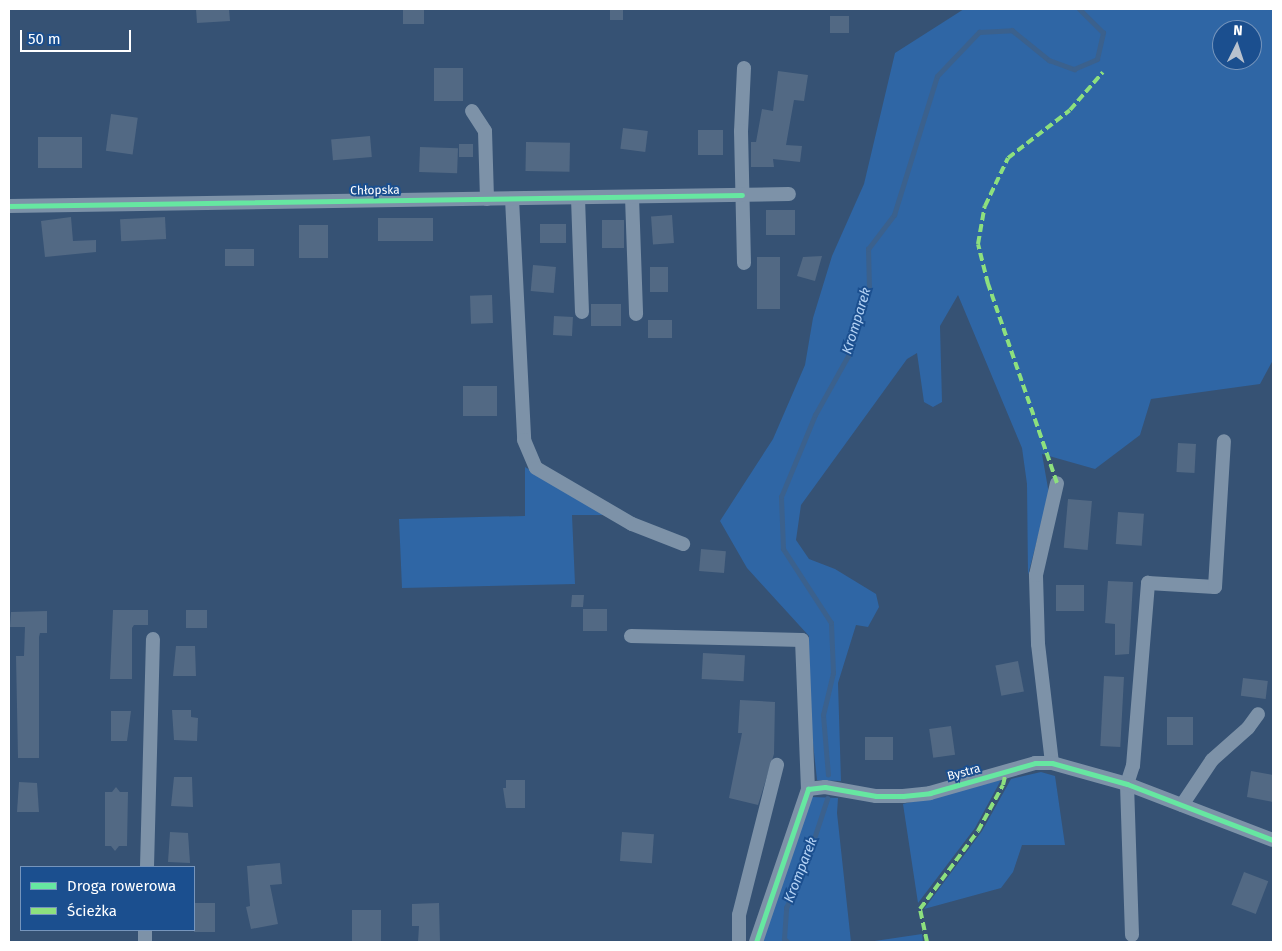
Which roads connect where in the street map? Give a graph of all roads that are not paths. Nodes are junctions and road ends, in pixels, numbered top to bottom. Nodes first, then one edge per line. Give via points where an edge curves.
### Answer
1 (744, 68) dead end
2 (472, 111) dead end
3 (789, 194) dead end
4 (742, 196) junction
5 (632, 197) junction
6 (578, 198) junction
7 (486, 199) junction
8 (512, 199) junction
9 (9, 206) edge
10 (744, 263) dead end
11 (582, 312) dead end
12 (636, 314) dead end
13 (1224, 441) dead end
14 (1057, 483) dead end
15 (683, 544) dead end
16 (631, 636) dead end
17 (153, 639) dead end
18 (1258, 714) dead end
19 (1052, 763) junction
20 (777, 765) dead end
21 (1127, 784) junction
22 (808, 789) junction
23 (1182, 805) junction
24 (1273, 840) edge
25 (147, 866) edge
26 (1132, 935) dead end
27 (739, 942) edge
28 (756, 942) edge

1 - 4 street
2 - 7 street via 485,131
3 - 4 street, Chłopska
4 - 5 street, Chłopska
4 - 10 street
5 - 6 street, Chłopska
5 - 12 street
6 - 8 street, Chłopska
6 - 11 street
7 - 8 street, Chłopska
7 - 9 street, Chłopska
8 - 15 street via 524,440 536,468 632,524
13 - 21 street via 1215,587 1148,583 1133,766
14 - 19 street via 1036,575 1038,644
16 - 22 street via 802,640
17 - 25 street
18 - 23 street via 1248,728 1212,760
19 - 21 street, Bystra
19 - 22 street, Bystra via 1035,763 930,793 904,796 876,796 826,787
20 - 27 street via 739,915
21 - 23 street, Bystra
21 - 26 street
22 - 28 street
23 - 24 street, Bystra

